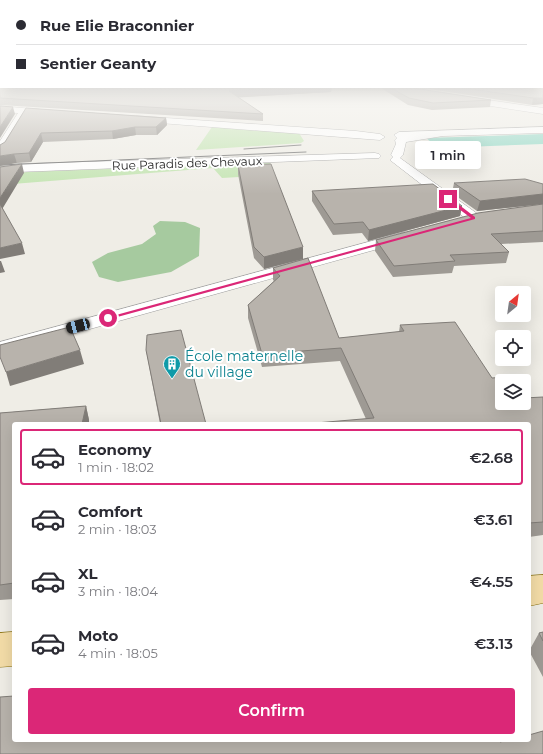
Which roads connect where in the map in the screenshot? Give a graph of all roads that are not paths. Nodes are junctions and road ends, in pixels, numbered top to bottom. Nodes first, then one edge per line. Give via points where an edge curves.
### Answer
1 (17, 123) edge
2 (199, 123) edge
3 (543, 130) edge
4 (400, 138) junction
5 (383, 139) junction
6 (0, 150) edge
7 (394, 156) junction
8 (0, 171) edge
9 (451, 224) edge
10 (420, 233) edge
11 (0, 348) edge
12 (543, 589) edge
13 (531, 591) edge
14 (12, 648) edge
15 (0, 650) edge

1 - 6 street
2 - 5 street via 356,134
3 - 4 street via 444,133
4 - 5 street via 385,135
4 - 7 street via 401,144
5 - 7 street via 390,145
7 - 8 street, Rue Paradis des Chevaux via 385,160 375,156 17,168
7 - 9 street via 482,217
10 - 11 street
12 - 13 main road
14 - 15 main road

